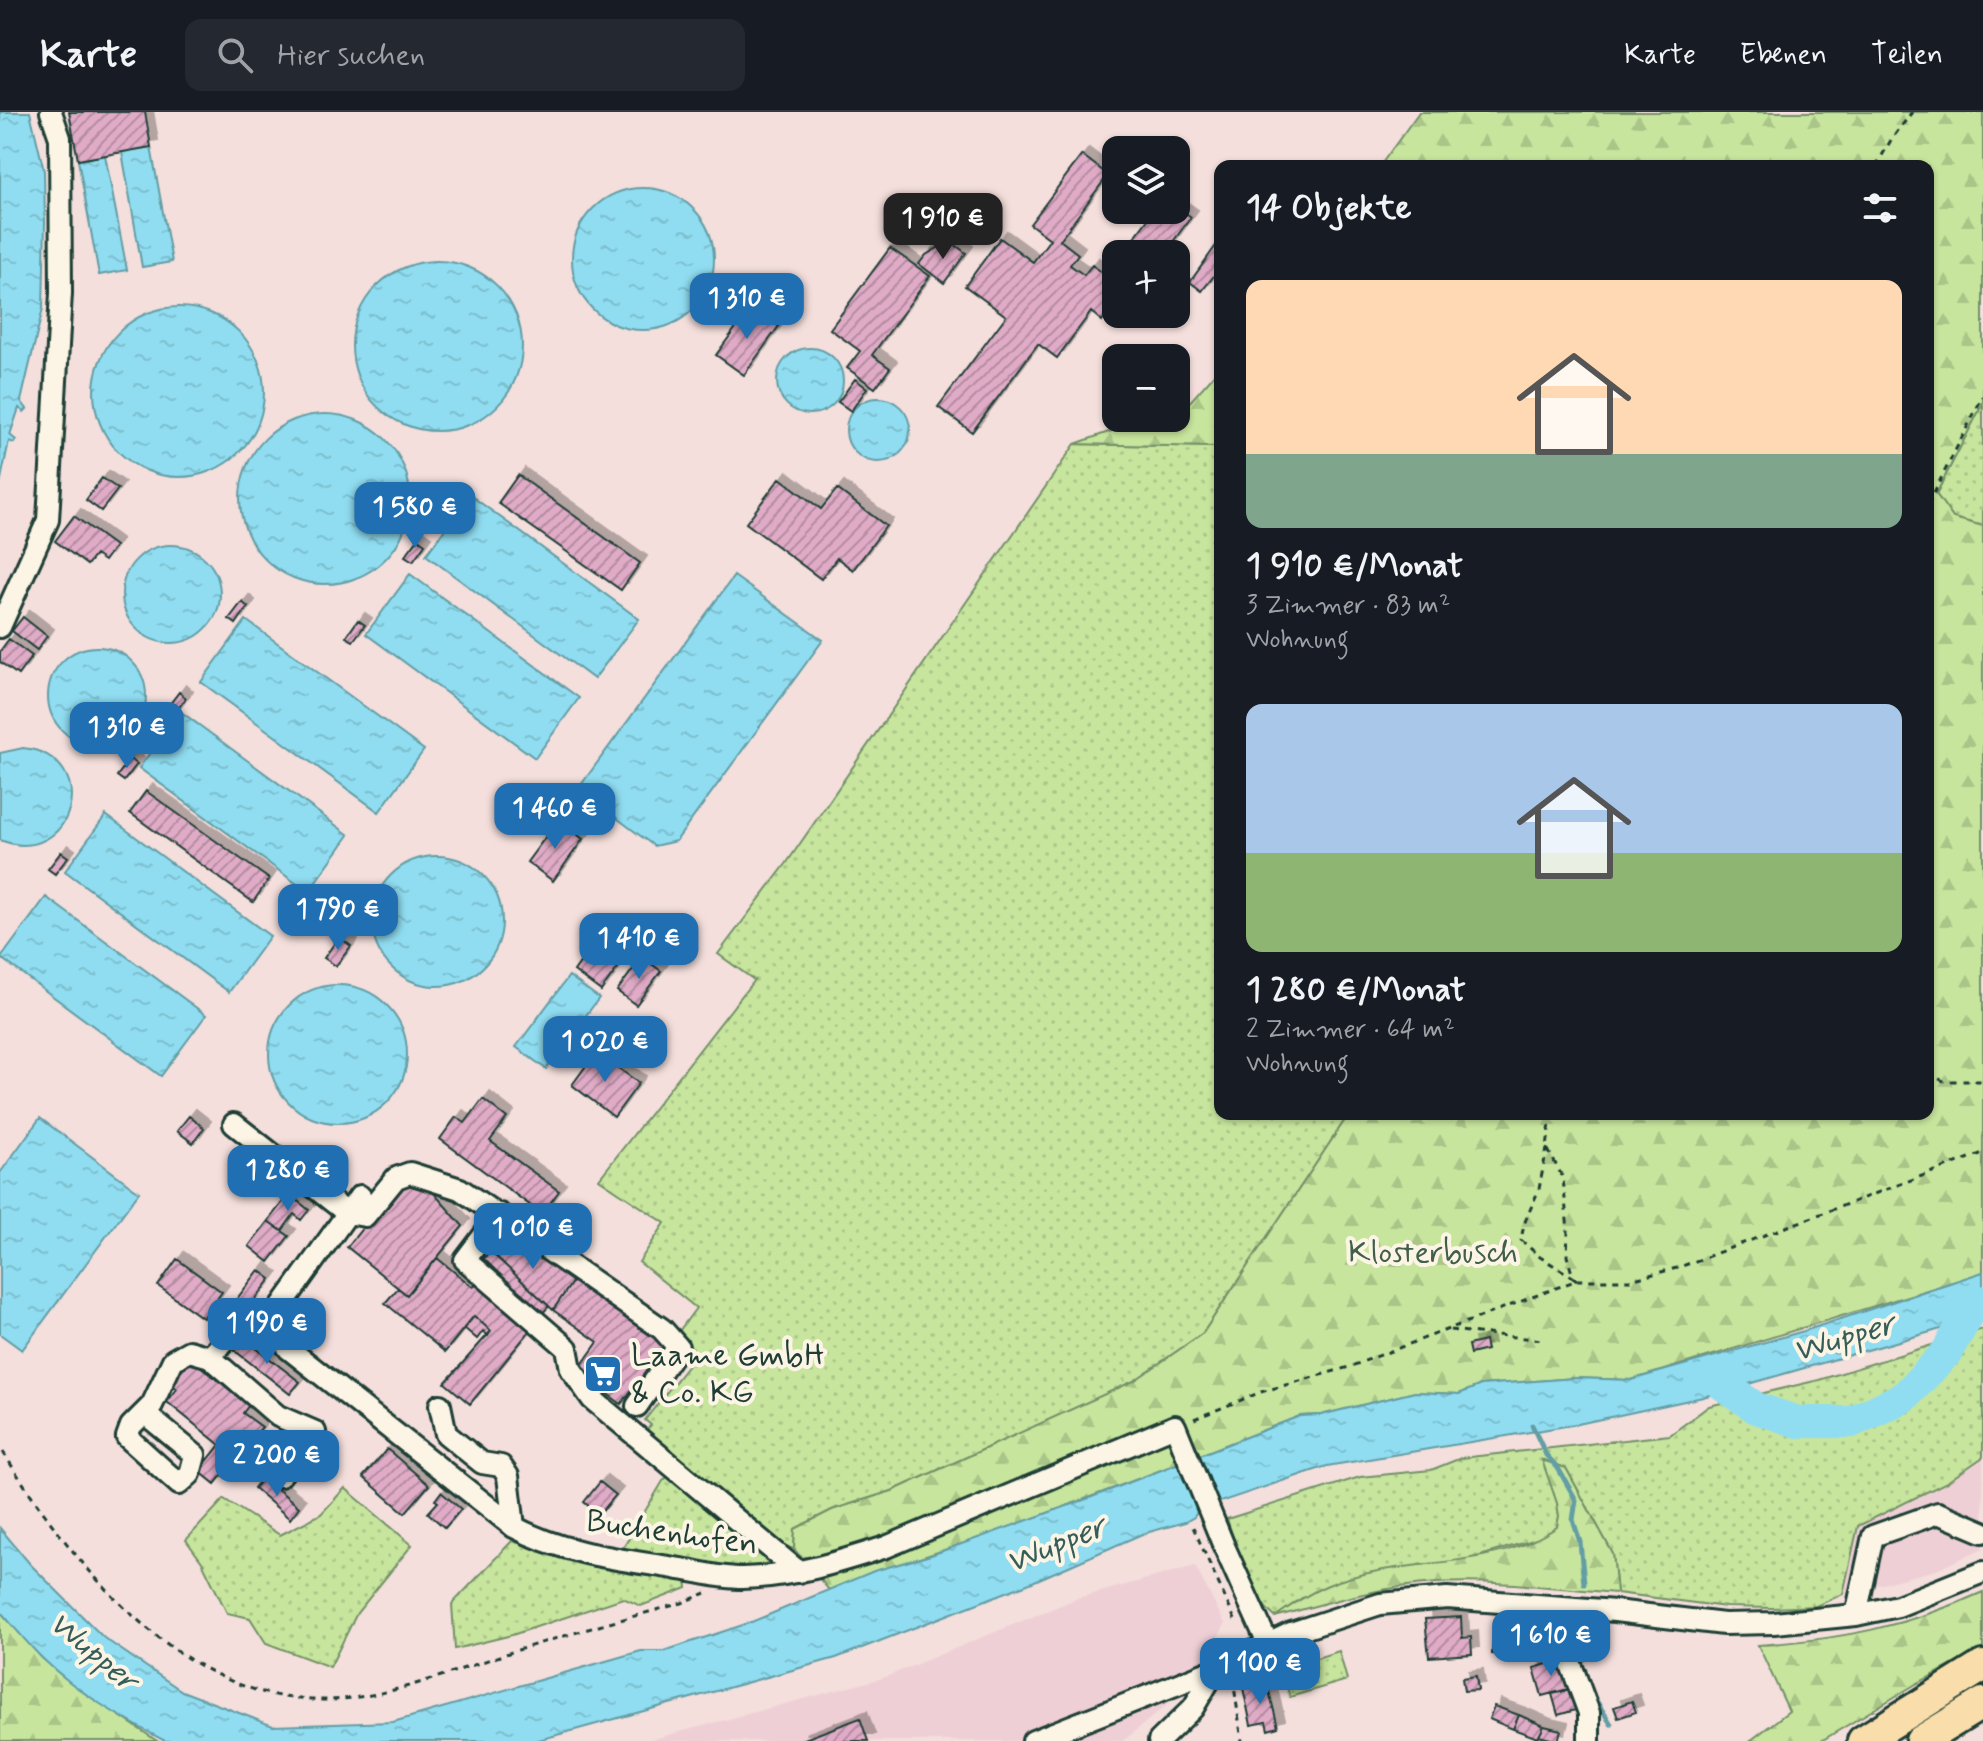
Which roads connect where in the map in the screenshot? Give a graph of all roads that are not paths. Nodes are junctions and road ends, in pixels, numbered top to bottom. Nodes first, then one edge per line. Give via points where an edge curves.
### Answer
1 (51, 112) edge
2 (0, 627) edge
3 (234, 1124) dead end
4 (360, 1196) dead end
5 (347, 1213) junction
6 (500, 1214) junction
7 (276, 1322) junction
8 (210, 1357) junction
9 (440, 1405) dead end
10 (637, 1406) dead end
11 (144, 1413) dead end
12 (280, 1476) dead end
13 (514, 1527) junction
14 (1983, 1532) edge
15 (799, 1572) junction
16 (1983, 1572) edge
17 (1561, 1607) junction
18 (1856, 1615) junction
19 (1268, 1644) junction
20 (1222, 1666) junction
21 (1983, 1666) edge
22 (1983, 1703) edge
23 (1161, 1740) edge
24 (1033, 1741) edge
25 (1589, 1741) edge
26 (1863, 1741) edge
27 (1921, 1741) edge

1 - 2 street via 60,138 61,293 48,520
3 - 5 street
4 - 5 street
5 - 6 street via 365,1216 396,1178 410,1173 460,1189
5 - 7 street via 280,1308
6 - 10 street via 662,1329 678,1347
6 - 15 street via 465,1260 567,1348 571,1369 592,1399
7 - 8 street via 253,1328 239,1325
7 - 13 street, Buchenhofen via 289,1349
8 - 11 street via 189,1351 173,1360
8 - 12 street via 278,1416 315,1432
9 - 13 street via 446,1434 482,1463 501,1466 508,1476
13 - 15 street, Buchenhofen via 570,1550 739,1578
14 - 18 street via 1938,1513 1873,1536
15 - 19 street, Buchenhofen via 886,1547 1175,1426
16 - 18 street via 1898,1606
17 - 18 street via 1724,1624
17 - 19 street via 1410,1599 1345,1614
17 - 25 street via 1566,1651 1589,1713
19 - 20 street
20 - 23 street via 1193,1708
20 - 24 street
21 - 26 highway
22 - 27 highway

